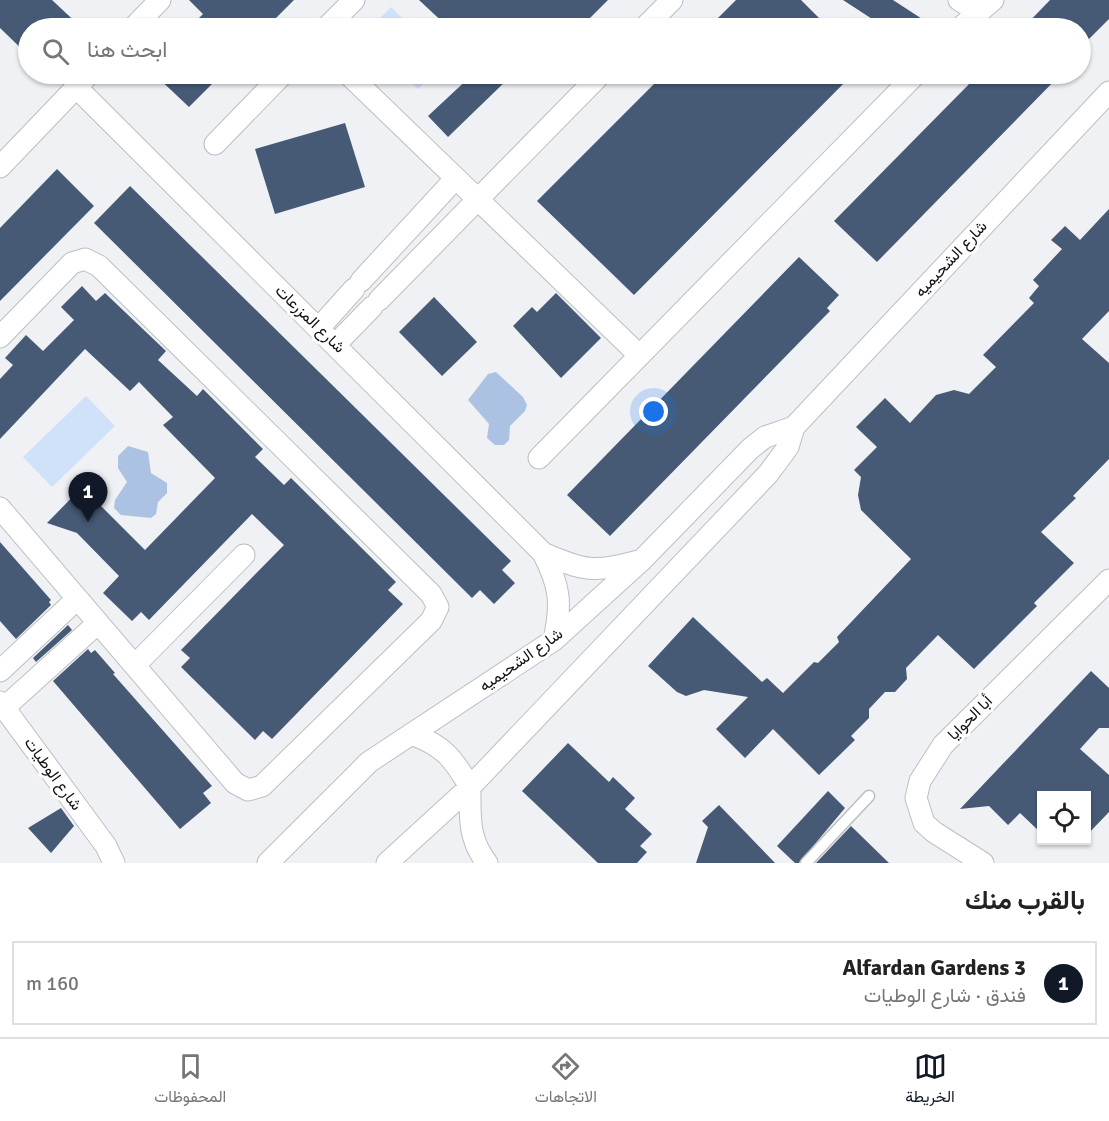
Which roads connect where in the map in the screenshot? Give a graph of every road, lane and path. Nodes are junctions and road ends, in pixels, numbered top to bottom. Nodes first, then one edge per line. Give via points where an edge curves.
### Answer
1 (160, 0) edge
2 (354, 0) edge
3 (672, 0) edge
4 (959, 0) edge
5 (985, 6) edge
6 (143, 18) edge
7 (336, 18) edge
8 (654, 18) edge
9 (971, 18) edge
10 (78, 84) edge
11 (86, 84) edge
12 (273, 84) edge
13 (358, 84) edge
14 (591, 84) edge
15 (906, 84) edge
16 (1109, 92) edge
17 (215, 144) dead end
18 (0, 167) edge
19 (456, 178) junction
20 (479, 200) junction
21 (319, 328) junction
22 (0, 337) edge
23 (336, 344) junction
24 (639, 355) junction
25 (794, 427) junction
26 (539, 458) dead end
27 (0, 508) edge
28 (543, 553) junction
29 (244, 555) dead end
30 (642, 560) junction
31 (1109, 580) edge
32 (77, 599) junction
33 (98, 623) junction
34 (554, 640) junction
35 (135, 665) junction
36 (0, 671) edge
37 (3, 704) edge
38 (411, 734) junction
39 (470, 787) junction
40 (869, 796) dead end
41 (110, 855) edge
42 (132, 863) edge
43 (268, 863) edge
44 (387, 863) edge
45 (487, 863) edge
46 (806, 863) edge
47 (983, 863) edge

1 - 6 street
2 - 7 street
3 - 8 street
4 - 5 street
5 - 9 street
10 - 18 street
11 - 21 street, شارع المزرعات
12 - 17 street
13 - 19 street
14 - 20 street
15 - 24 street
16 - 25 street, شارع الشحيميه
19 - 20 street
19 - 21 street
20 - 23 street
20 - 24 street
21 - 23 street, شارع المزرعات
22 - 35 street via 72,262 85,259 99,266 431,594 438,607 431,621 262,786 248,790 235,783
23 - 28 street, شارع المزرعات
24 - 26 street
25 - 30 street, شارع الشحيميه via 765,437 750,449
25 - 39 street, شارع الشحيميه via 789,447 768,474
27 - 32 street
28 - 30 street, شارع المزرعات via 575,566 606,570
28 - 34 street, شارع المزرعات via 560,594
29 - 35 street
30 - 34 street, شارع الشحيميه
31 - 47 street, أبا الحوايا via 943,745 920,781 916,798 924,823
32 - 33 street
32 - 36 street
33 - 35 street
33 - 37 street
34 - 38 street, شارع الشحيميه
37 - 41 street, شارع الوطيات
38 - 39 street via 432,742 454,760
38 - 43 street, شارع الشحيميه via 369,762
39 - 44 street, شارع الشحيميه
39 - 45 street via 469,827 478,852
40 - 46 lane
41 - 42 street, شارع الوطيات

